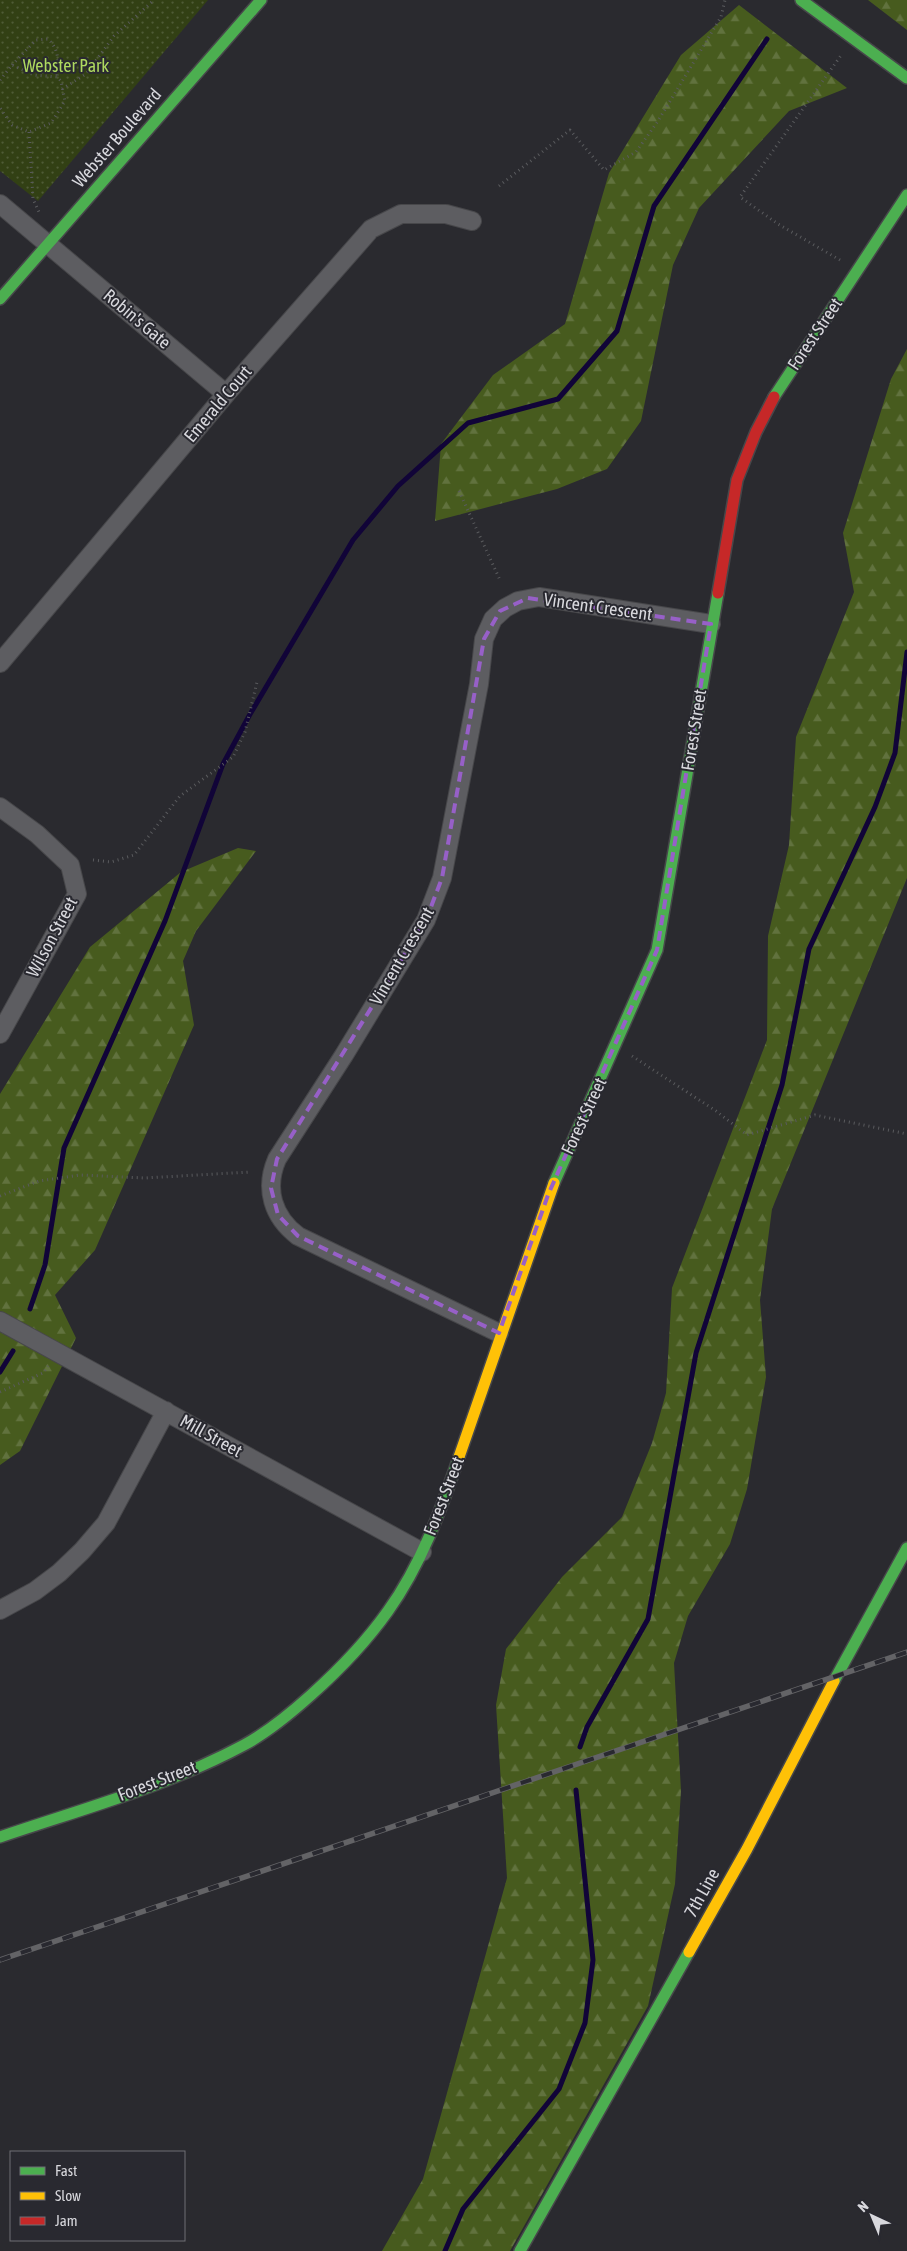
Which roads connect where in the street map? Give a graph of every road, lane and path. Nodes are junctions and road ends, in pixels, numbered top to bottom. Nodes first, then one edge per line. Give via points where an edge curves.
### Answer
1 (154, 0) edge
2 (261, 0) edge
3 (725, 0) edge
4 (801, 0) edge
5 (852, 38) junction
6 (12, 65) junction
7 (57, 77) junction
8 (907, 78) edge
9 (0, 80) edge
10 (62, 88) junction
11 (0, 108) edge
12 (29, 132) junction
13 (499, 186) dead end
14 (907, 195) edge
15 (0, 204) edge
16 (39, 212) dead end
17 (472, 221) dead end
18 (48, 244) junction
19 (840, 260) dead end
20 (0, 300) edge
21 (226, 394) junction
22 (459, 491) dead end
23 (500, 580) dead end
24 (711, 624) junction
25 (0, 663) edge
26 (257, 682) dead end
27 (0, 807) edge
28 (93, 860) dead end
29 (0, 1034) edge
30 (616, 1046) junction
31 (907, 1134) edge
32 (250, 1172) dead end
33 (0, 1196) edge
34 (0, 1321) edge
35 (500, 1333) junction
36 (56, 1352) junction
37 (0, 1392) edge
38 (166, 1411) junction
39 (907, 1548) edge
40 (422, 1552) junction
41 (0, 1610) edge
42 (0, 1837) edge
43 (520, 2251) edge

1 - 10 path via 114,36 86,74
2 - 18 street, Webster Boulevard
3 - 13 path via 721,17 636,152 604,170 570,130
4 - 5 street
5 - 8 street
5 - 19 path via 740,198
6 - 7 path via 34,75
6 - 7 path via 36,40 48,39 55,45 58,56
6 - 9 path
7 - 10 path
10 - 12 path via 65,101 51,123
11 - 12 path via 12,125
12 - 16 path via 33,199
14 - 24 street, Forest Street via 780,385 756,432 737,480
15 - 18 street, Robin's Gate
17 - 21 street, Emerald Court via 446,214 401,214 371,229
18 - 20 street, Webster Boulevard
18 - 21 street, Robin's Gate
21 - 25 street, Emerald Court
22 - 23 path
24 - 30 street, Forest Street via 657,950
24 - 35 street, Vincent Crescent via 539,597 518,601 493,619 484,639 479,684 442,878 426,920 274,1165 270,1188 275,1208 286,1226 298,1236
26 - 28 path via 245,732 233,757 180,796 134,855 111,862
27 - 29 street, Wilson Street via 37,834 70,865 77,894
30 - 31 path via 747,1135 815,1115
30 - 35 street, Forest Street via 548,1195
32 - 33 path via 145,1178 80,1175 39,1182
34 - 36 street, Mill Street
35 - 40 street, Forest Street via 447,1493
36 - 37 path via 43,1373
36 - 38 street, Mill Street
38 - 40 street, Mill Street
38 - 41 street via 106,1522 94,1537 47,1582
39 - 43 street, 7th Line via 747,1849
40 - 42 street, Forest Street via 388,1610 338,1670 295,1709 246,1744 183,1774

